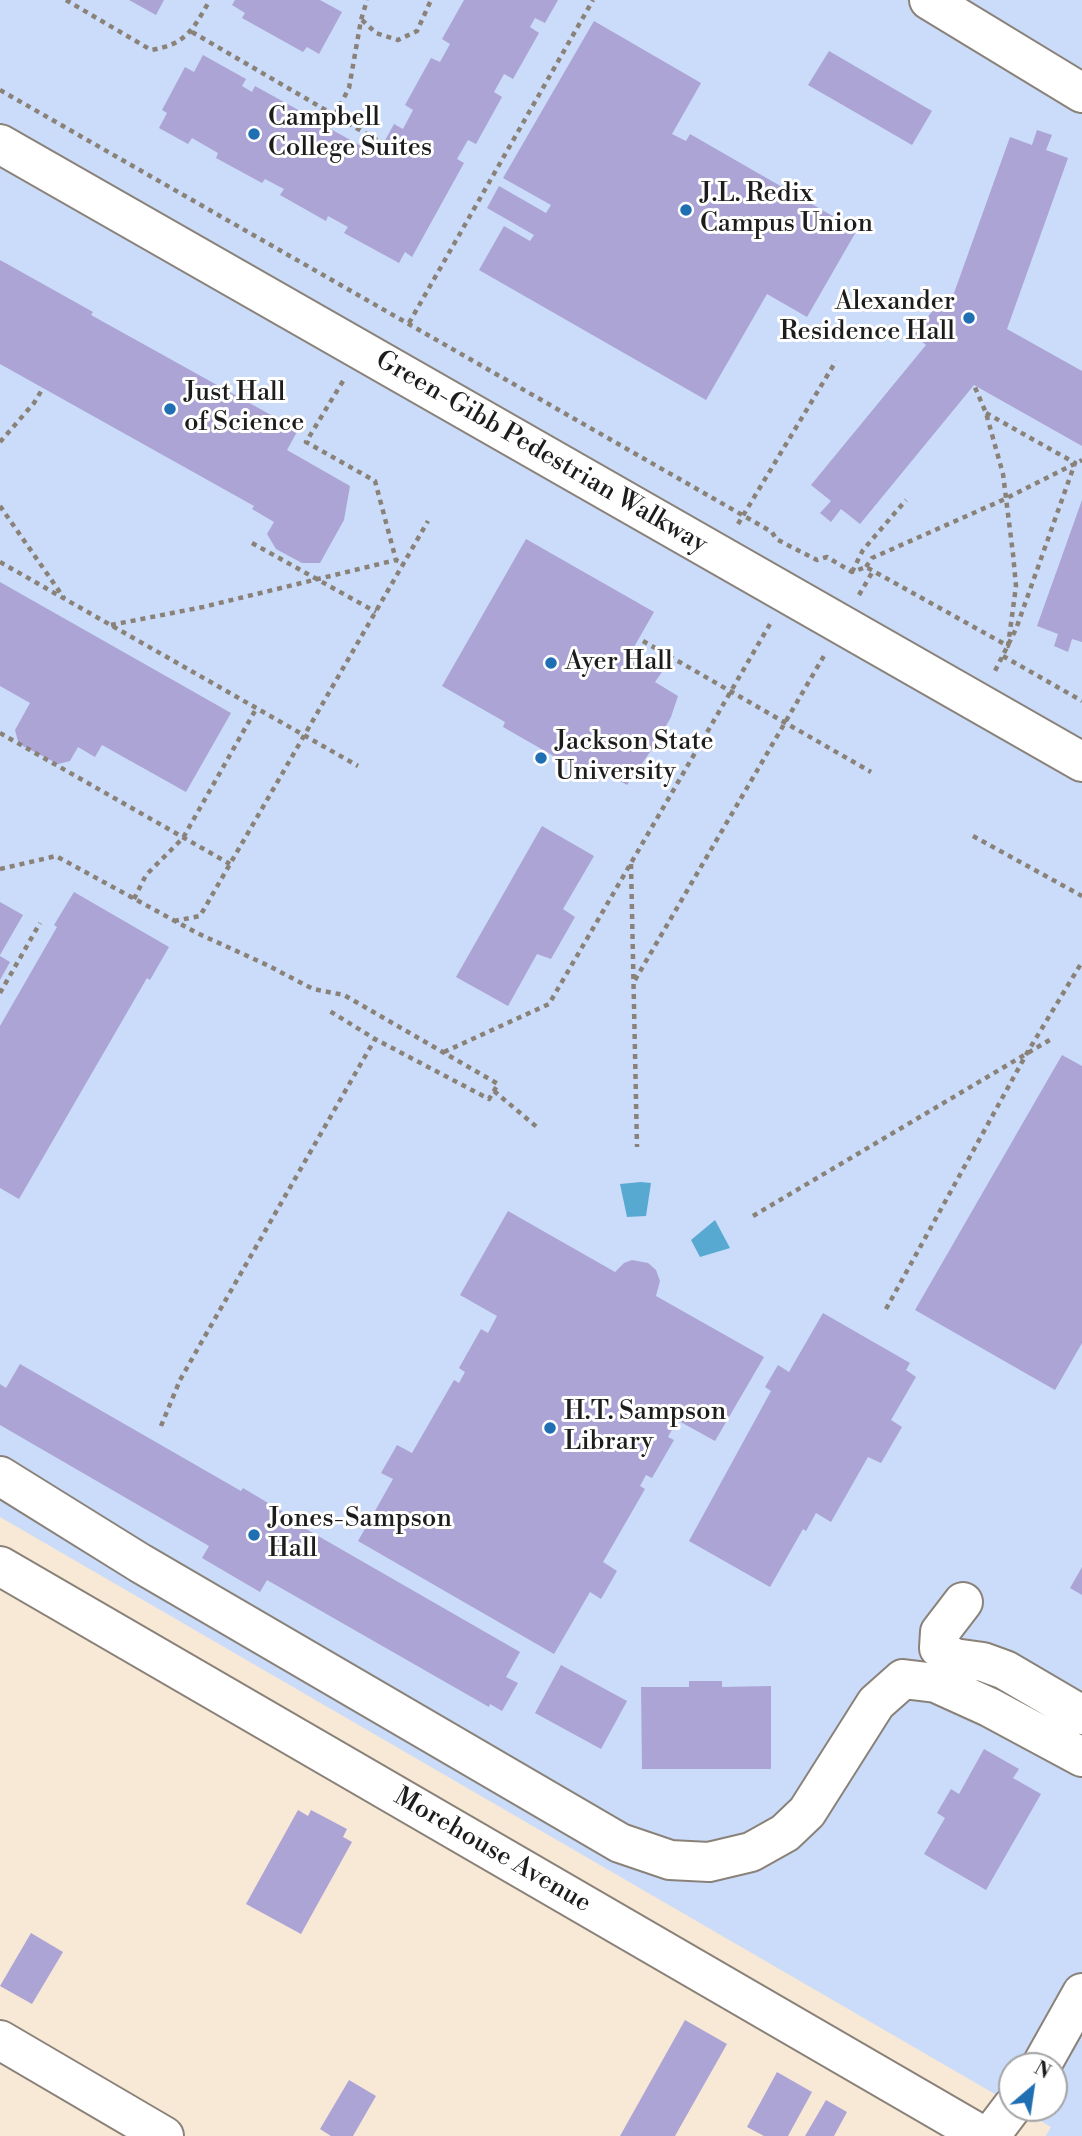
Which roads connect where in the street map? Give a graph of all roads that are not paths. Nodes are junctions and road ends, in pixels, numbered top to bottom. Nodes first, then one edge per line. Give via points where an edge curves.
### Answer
1 (929, 0) edge
2 (1082, 93) edge
3 (0, 144) edge
4 (1082, 762) edge
5 (0, 1476) edge
6 (0, 1566) edge
7 (963, 1602) dead end
8 (1082, 1715) edge
9 (1082, 1757) edge
10 (1082, 1993) edge
11 (0, 2040) edge
12 (1049, 2052) edge
13 (1001, 2122) edge
14 (164, 2136) edge
15 (983, 2136) edge
16 (990, 2136) edge

1 - 2 street
3 - 4 street, Green-Gibb Pedestrian Walkway
5 - 9 street via 139,1563 620,1843 670,1860 709,1862 751,1852 785,1833 807,1812 876,1703 903,1679 947,1688
6 - 15 street, Morehouse Avenue
7 - 8 street via 940,1632 939,1648 954,1658 1005,1670
10 - 12 street
11 - 14 street
13 - 16 street

